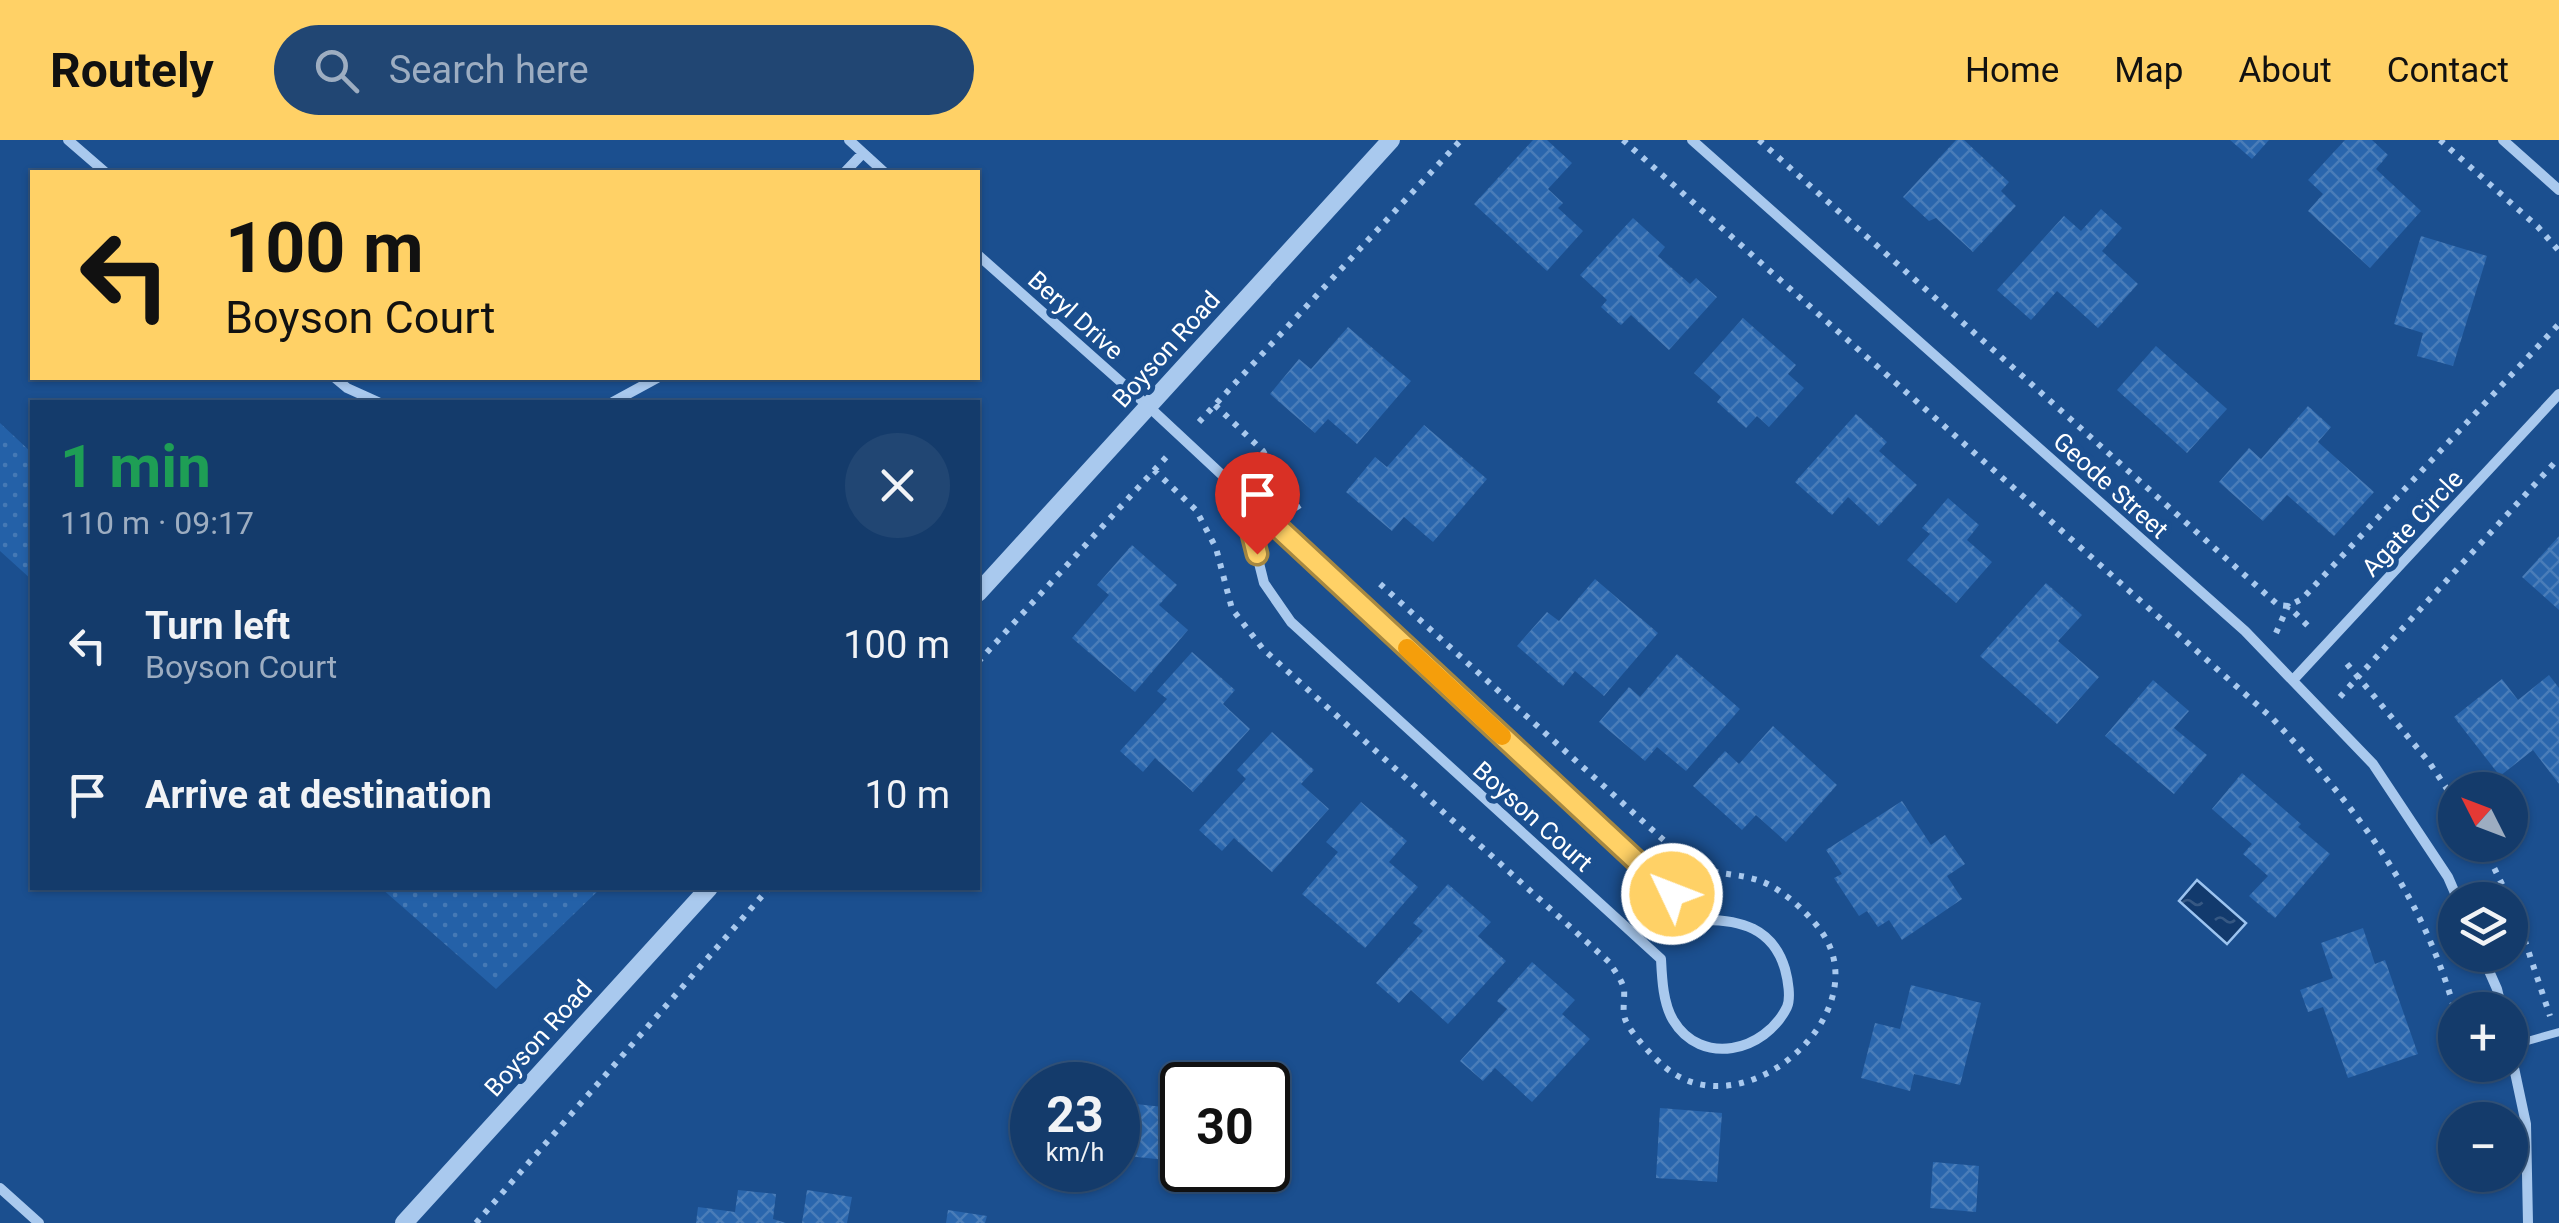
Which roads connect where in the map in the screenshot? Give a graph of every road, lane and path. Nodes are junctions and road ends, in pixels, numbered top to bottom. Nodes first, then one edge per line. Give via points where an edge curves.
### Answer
1 (68, 140) edge
2 (849, 140) edge
3 (1391, 140) edge
4 (1461, 140) edge
5 (1623, 140) edge
6 (1692, 140) edge
7 (1759, 140) edge
8 (2440, 140) edge
9 (2504, 140) edge
10 (862, 153) junction
11 (103, 170) edge
12 (847, 170) edge
13 (882, 170) edge
14 (2559, 190) edge
15 (2559, 251) edge
16 (980, 257) edge
17 (2559, 324) edge
18 (337, 380) edge
19 (653, 380) edge
20 (2559, 394) edge
21 (374, 400) edge
22 (617, 400) edge
23 (1148, 406) junction
24 (1204, 416) dead end
25 (2559, 458) edge
26 (1166, 459) dead end
27 (1242, 494) junction
28 (980, 591) edge
29 (2288, 606) junction
30 (2328, 642) junction
31 (2267, 653) junction
32 (980, 660) edge
33 (2358, 677) junction
34 (2294, 679) junction
35 (2326, 714) junction
36 (2438, 776) edge
37 (2491, 862) edge
38 (2450, 882) edge
39 (707, 890) edge
40 (767, 890) edge
41 (2449, 992) edge
42 (2556, 1033) edge
43 (2528, 1042) edge
44 (2517, 1082) edge
45 (0, 1188) edge
46 (39, 1223) edge
47 (404, 1223) edge
48 (476, 1223) edge
49 (2528, 1223) edge

1 - 11 street
2 - 10 street
3 - 23 street, Boyson Road
4 - 24 path
5 - 41 path via 2272,718 2352,808 2414,903
6 - 31 street, Geode Street
7 - 29 path via 2278,605
8 - 15 path
9 - 14 street
10 - 12 street
10 - 13 street
16 - 23 street, Beryl Drive
17 - 29 path via 2302,599
18 - 21 street
19 - 22 street
20 - 30 street, Agate Circle
23 - 27 street, Beryl Drive
23 - 28 street, Boyson Road
25 - 33 path
26 - 32 path
27 - 27 street, Boyson Court via 1264,583 1291,622 1660,960 1673,1022 1696,1042 1721,1050 1747,1047 1772,1028 1788,1004 1780,950 1759,929 1729,919 1700,920
29 - 30 path
29 - 31 path
30 - 33 path
30 - 34 street, Agate Circle
31 - 34 street, Geode Street
33 - 35 path
33 - 36 path
34 - 35 street, Geode Street
35 - 38 street, Geode Street via 2373,764
37 - 42 path
39 - 47 street, Boyson Road
40 - 48 path
42 - 43 lane
44 - 49 street via 2526,1124
45 - 46 street

